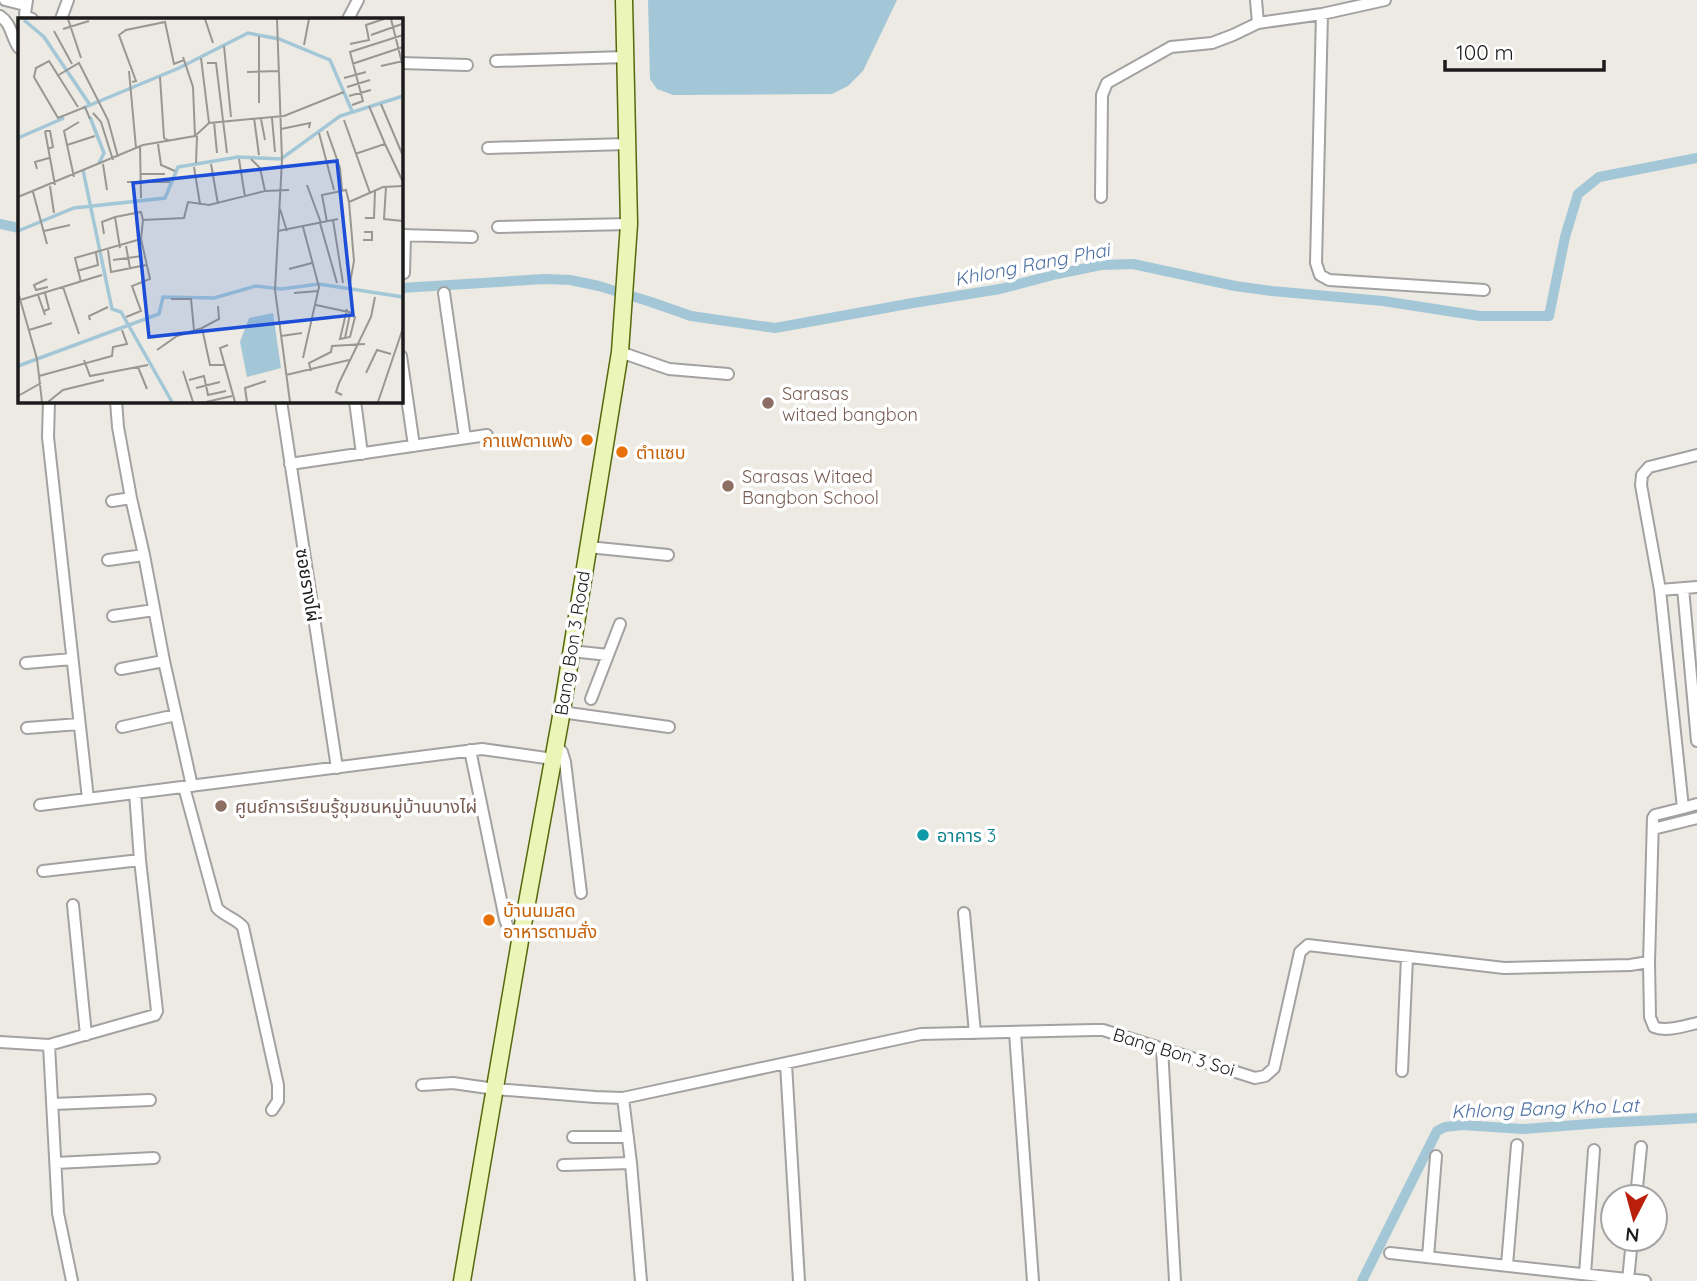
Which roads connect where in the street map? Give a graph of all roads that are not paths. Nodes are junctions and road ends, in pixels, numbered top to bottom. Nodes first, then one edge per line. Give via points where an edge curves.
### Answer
1 (5, 0) edge
2 (68, 0) edge
3 (358, 0) edge
4 (624, 0) edge
5 (1255, 0) edge
6 (1385, 0) edge
7 (26, 3) edge
8 (1322, 14) junction
9 (0, 16) edge
10 (61, 18) edge
11 (349, 18) edge
12 (1258, 23) junction
13 (18, 47) edge
14 (625, 57) junction
15 (496, 61) dead end
16 (402, 63) edge
17 (467, 65) dead end
18 (627, 144) junction
19 (488, 148) dead end
20 (1101, 197) dead end
21 (629, 224) junction
22 (498, 227) dead end
23 (403, 235) edge
24 (472, 237) dead end
25 (404, 273) dead end
26 (1484, 290) dead end
27 (444, 293) dead end
28 (620, 352) junction
29 (402, 363) edge
30 (728, 374) dead end
31 (49, 402) edge
32 (116, 402) edge
33 (281, 402) edge
34 (355, 402) edge
35 (487, 435) dead end
36 (465, 438) junction
37 (414, 446) junction
38 (362, 453) junction
39 (1697, 455) edge
40 (290, 464) junction
41 (131, 498) junction
42 (112, 501) dead end
43 (588, 547) junction
44 (144, 555) junction
45 (668, 555) dead end
46 (108, 560) dead end
47 (1697, 587) edge
48 (1683, 588) junction
49 (1660, 590) junction
50 (153, 610) junction
51 (113, 615) dead end
52 (620, 624) dead end
53 (571, 651) junction
54 (608, 655) junction
55 (72, 659) junction
56 (163, 661) junction
57 (26, 663) dead end
58 (121, 669) dead end
59 (1694, 674) edge
60 (591, 699) dead end
61 (561, 712) junction
62 (176, 715) junction
63 (79, 724) junction
64 (122, 727) dead end
65 (669, 727) dead end
66 (26, 728) dead end
67 (1697, 741) edge
68 (470, 750) junction
69 (554, 752) junction
70 (337, 768) junction
71 (188, 787) junction
72 (135, 793) junction
73 (88, 799) junction
74 (1697, 804) edge
75 (40, 805) dead end
76 (1683, 808) junction
77 (1697, 818) edge
78 (1653, 829) junction
79 (140, 860) junction
80 (43, 871) dead end
81 (580, 893) dead end
82 (73, 905) dead end
83 (964, 913) dead end
84 (520, 941) junction
85 (1407, 957) junction
86 (1649, 962) junction
87 (1697, 1023) edge
88 (975, 1032) junction
89 (1015, 1032) junction
90 (86, 1035) junction
91 (0, 1042) edge
92 (49, 1045) junction
93 (1162, 1048) junction
94 (786, 1064) junction
95 (1402, 1071) dead end
96 (422, 1085) dead end
97 (495, 1089) junction
98 (623, 1098) junction
99 (150, 1100) dead end
100 (53, 1104) junction
101 (272, 1110) dead end
102 (628, 1137) junction
103 (573, 1138) dead end
104 (1517, 1145) dead end
105 (1641, 1147) dead end
106 (1594, 1150) dead end
107 (1436, 1156) dead end
108 (154, 1158) dead end
109 (56, 1163) junction
110 (631, 1163) junction
111 (563, 1165) dead end
112 (1637, 1183) edge
113 (1390, 1253) dead end
114 (1631, 1253) edge
115 (1428, 1257) junction
116 (1507, 1265) junction
117 (1586, 1274) junction
118 (1628, 1280) edge
119 (72, 1281) edge
120 (462, 1281) edge
121 (641, 1281) edge
122 (799, 1281) edge
123 (1033, 1281) edge
124 (1175, 1281) edge
125 (1645, 1281) edge

1 - 7 street
2 - 10 street
3 - 11 street
4 - 14 main road, Bang Bon 3 Road
5 - 12 street
6 - 8 street
8 - 12 street
8 - 26 street via 1316,263 1320,275 1329,281
9 - 13 street
12 - 20 street via 1212,43 1171,47 1107,83 1102,95
14 - 15 street
14 - 18 main road, Bang Bon 3 Road
16 - 17 street
18 - 19 street
18 - 21 main road, Bang Bon 3 Road
21 - 22 street
21 - 28 main road, Bang Bon 3 Road
23 - 24 street
23 - 25 street
27 - 36 street
28 - 30 street via 669,369
28 - 43 main road, Bang Bon 3 Road
29 - 37 street
31 - 55 street via 48,437
32 - 41 street
33 - 40 street, ซอยรางไผ่
34 - 38 street
35 - 36 street
36 - 37 street
37 - 38 street
38 - 40 street
39 - 49 street via 1649,467 1642,475
40 - 70 street, ซอยรางไผ่
41 - 42 street
41 - 44 street
43 - 45 street
43 - 53 main road, Bang Bon 3 Road
44 - 46 street
44 - 50 street
47 - 48 street
48 - 49 street
48 - 59 street
49 - 76 street
50 - 51 street
50 - 56 street
52 - 54 street
53 - 54 street
53 - 61 main road, Bang Bon 3 Road
54 - 60 street
55 - 57 street
55 - 63 street
56 - 58 street
56 - 62 street
59 - 67 street
61 - 65 street
61 - 69 main road, Bang Bon 3 Road
62 - 64 street
62 - 71 street
63 - 66 street
63 - 73 street
68 - 69 street
68 - 70 street
68 - 84 street via 505,919
69 - 81 street via 562,752 565,762
69 - 84 main road, Bang Bon 3 Road
70 - 71 street
71 - 72 street
71 - 101 street via 217,908 243,927 278,1085 278,1101
72 - 73 street
72 - 79 street
73 - 75 street
74 - 76 street
76 - 78 street via 1654,816
77 - 78 street
78 - 86 street
79 - 80 street
79 - 90 street via 157,1011 152,1017
82 - 90 street
83 - 88 street
84 - 97 main road, Bang Bon 3 Road
85 - 86 street, Bang Bon 3 Soi via 1504,968
85 - 93 street, Bang Bon 3 Soi via 1303,947 1274,1068 1265,1076 1255,1078
85 - 95 street
86 - 87 street via 1654,1027
88 - 89 street, Bang Bon 3 Soi
88 - 94 street, Bang Bon 3 Soi via 921,1034
89 - 93 street, Bang Bon 3 Soi via 1103,1030
89 - 123 street
90 - 92 street
91 - 92 street
92 - 100 street
93 - 124 street
94 - 98 street, Bang Bon 3 Soi
94 - 122 street
96 - 97 street, Bang Bon 3 Soi via 453,1083
97 - 98 street, Bang Bon 3 Soi
97 - 120 main road, Bang Bon 3 Road
98 - 102 street
99 - 100 street
100 - 109 street
102 - 103 street
102 - 110 street
104 - 116 street
105 - 112 street
106 - 117 street
107 - 115 street
108 - 109 street
109 - 119 street via 58,1213
110 - 111 street
110 - 121 street
113 - 115 street
114 - 118 street
115 - 116 street
116 - 117 street
117 - 118 street
118 - 125 street

